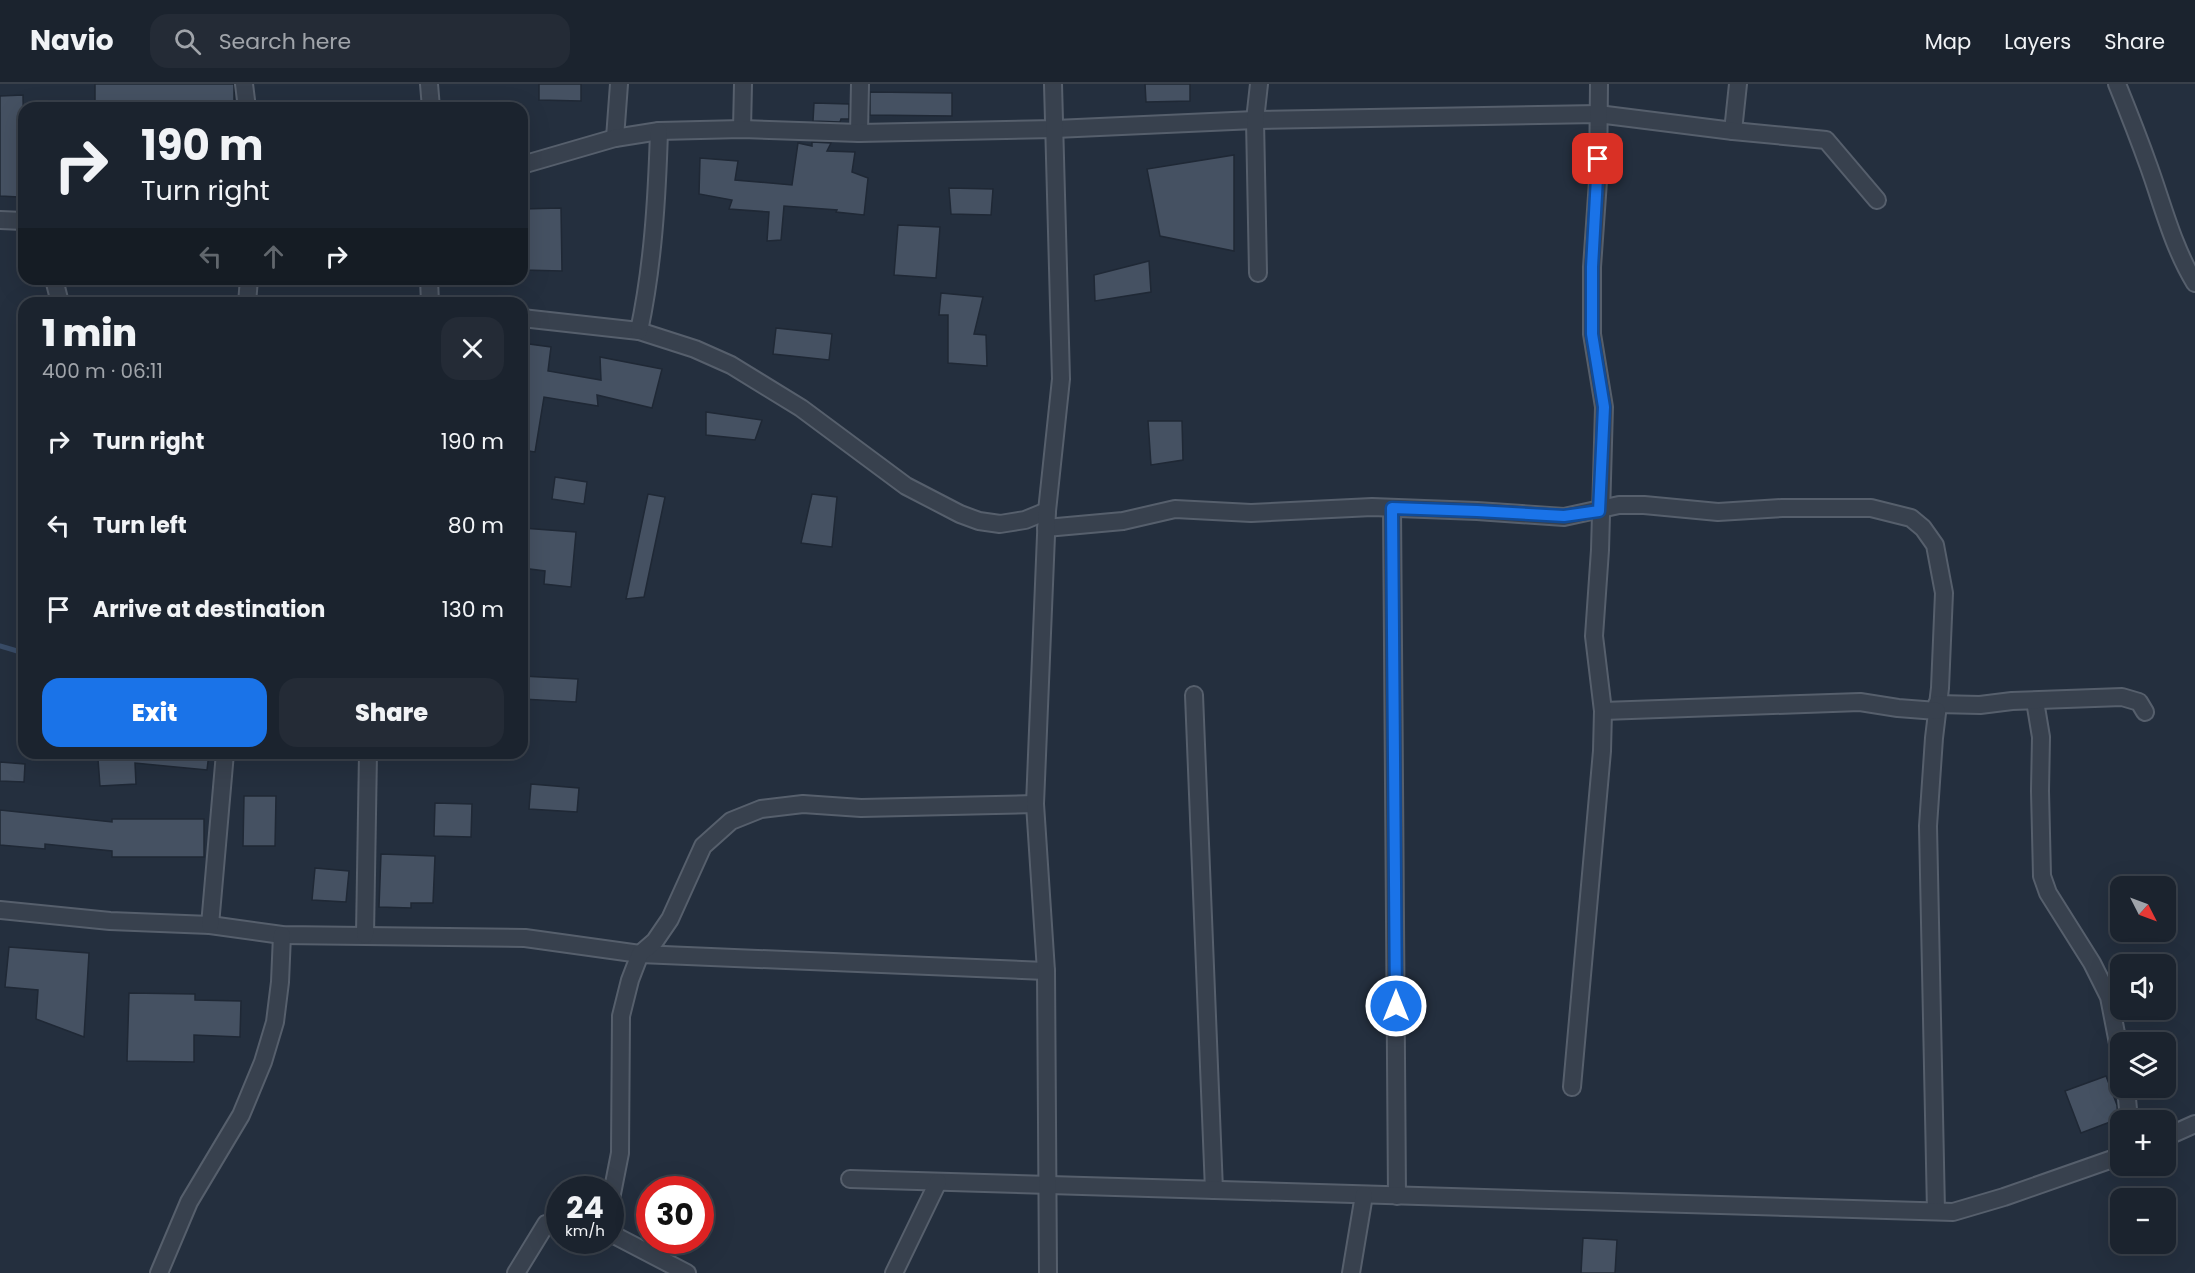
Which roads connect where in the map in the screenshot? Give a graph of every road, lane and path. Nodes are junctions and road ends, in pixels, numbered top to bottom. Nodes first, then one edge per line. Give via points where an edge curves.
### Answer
1 (244, 84) edge
2 (429, 84) edge
3 (620, 84) edge
4 (742, 84) edge
5 (860, 84) edge
6 (1053, 84) edge
7 (1259, 84) edge
8 (1599, 84) edge
9 (1738, 84) edge
10 (2117, 84) edge
11 (246, 102) edge
12 (430, 102) edge
13 (1598, 114) junction
14 (1255, 120) junction
15 (742, 129) junction
16 (1055, 129) junction
17 (659, 131) junction
18 (1733, 131) junction
19 (859, 133) junction
20 (615, 138) junction
21 (528, 163) edge
22 (1878, 200) dead end
23 (0, 220) edge
24 (18, 221) edge
25 (1258, 273) dead end
26 (2195, 283) edge
27 (528, 319) edge
28 (639, 331) junction
29 (1392, 508) junction
30 (1047, 511) junction
31 (1599, 511) junction
32 (1046, 528) junction
33 (1194, 695) dead end
34 (2035, 701) junction
35 (1937, 707) junction
36 (1603, 711) junction
37 (2145, 712) dead end
38 (224, 759) edge
39 (368, 759) edge
40 (1035, 804) junction
41 (0, 910) edge
42 (210, 925) junction
43 (282, 935) junction
44 (365, 935) junction
45 (640, 954) junction
46 (1046, 971) junction
47 (2116, 1032) edge
48 (1572, 1088) dead end
49 (2195, 1124) edge
50 (2176, 1133) edge
51 (2110, 1160) edge
52 (615, 1176) edge
53 (850, 1179) dead end
54 (938, 1182) junction
55 (1048, 1186) junction
56 (1214, 1191) junction
57 (1364, 1195) junction
58 (1397, 1196) junction
59 (1936, 1211) junction
60 (546, 1224) edge
61 (624, 1240) edge
62 (159, 1273) edge
63 (516, 1273) edge
64 (687, 1273) edge
65 (894, 1273) edge
66 (1048, 1273) edge
67 (1351, 1273) edge

1 - 11 street
2 - 12 street
3 - 20 street
4 - 15 street
5 - 19 street
6 - 16 street
7 - 14 street
8 - 13 street
9 - 18 street
10 - 26 street via 2171,231
13 - 14 street
13 - 18 street
13 - 31 street via 1592,334 1604,407
14 - 16 street
14 - 25 street
15 - 17 street
15 - 19 street
16 - 19 street
16 - 30 street via 1061,380
17 - 20 street
17 - 28 street via 647,295
18 - 22 street via 1826,140
20 - 21 street
23 - 24 street
27 - 28 street
28 - 30 street via 730,365 801,408 906,486 960,514 1000,524
29 - 31 street via 1564,516
29 - 32 street via 1251,513 1175,509 1123,521
29 - 58 street
30 - 32 street
31 - 35 street via 1619,505 1718,512 1871,508 1911,518 1935,545 1944,593
31 - 36 street via 1594,636
32 - 40 street
33 - 56 street
34 - 35 street
34 - 37 street via 2122,697 2139,702
34 - 47 street via 2041,737 2042,876 2109,997
35 - 36 street via 1898,708 1860,702
35 - 59 street via 1928,826
36 - 48 street
38 - 42 street
39 - 44 street
40 - 45 street via 861,808 803,804 761,809 731,821 703,846 670,919
40 - 46 street
41 - 42 street via 110,921
42 - 43 street
43 - 44 street
43 - 62 street via 275,1022 263,1062 241,1115 189,1202
44 - 45 street via 525,938
45 - 46 street
45 - 52 street via 621,1016 620,1153
46 - 55 street
49 - 50 street
51 - 59 street via 1953,1212
53 - 54 street
54 - 55 street
54 - 65 street
55 - 56 street
55 - 66 street
56 - 57 street
57 - 58 street
57 - 67 street
58 - 59 street
60 - 63 street
61 - 64 street

